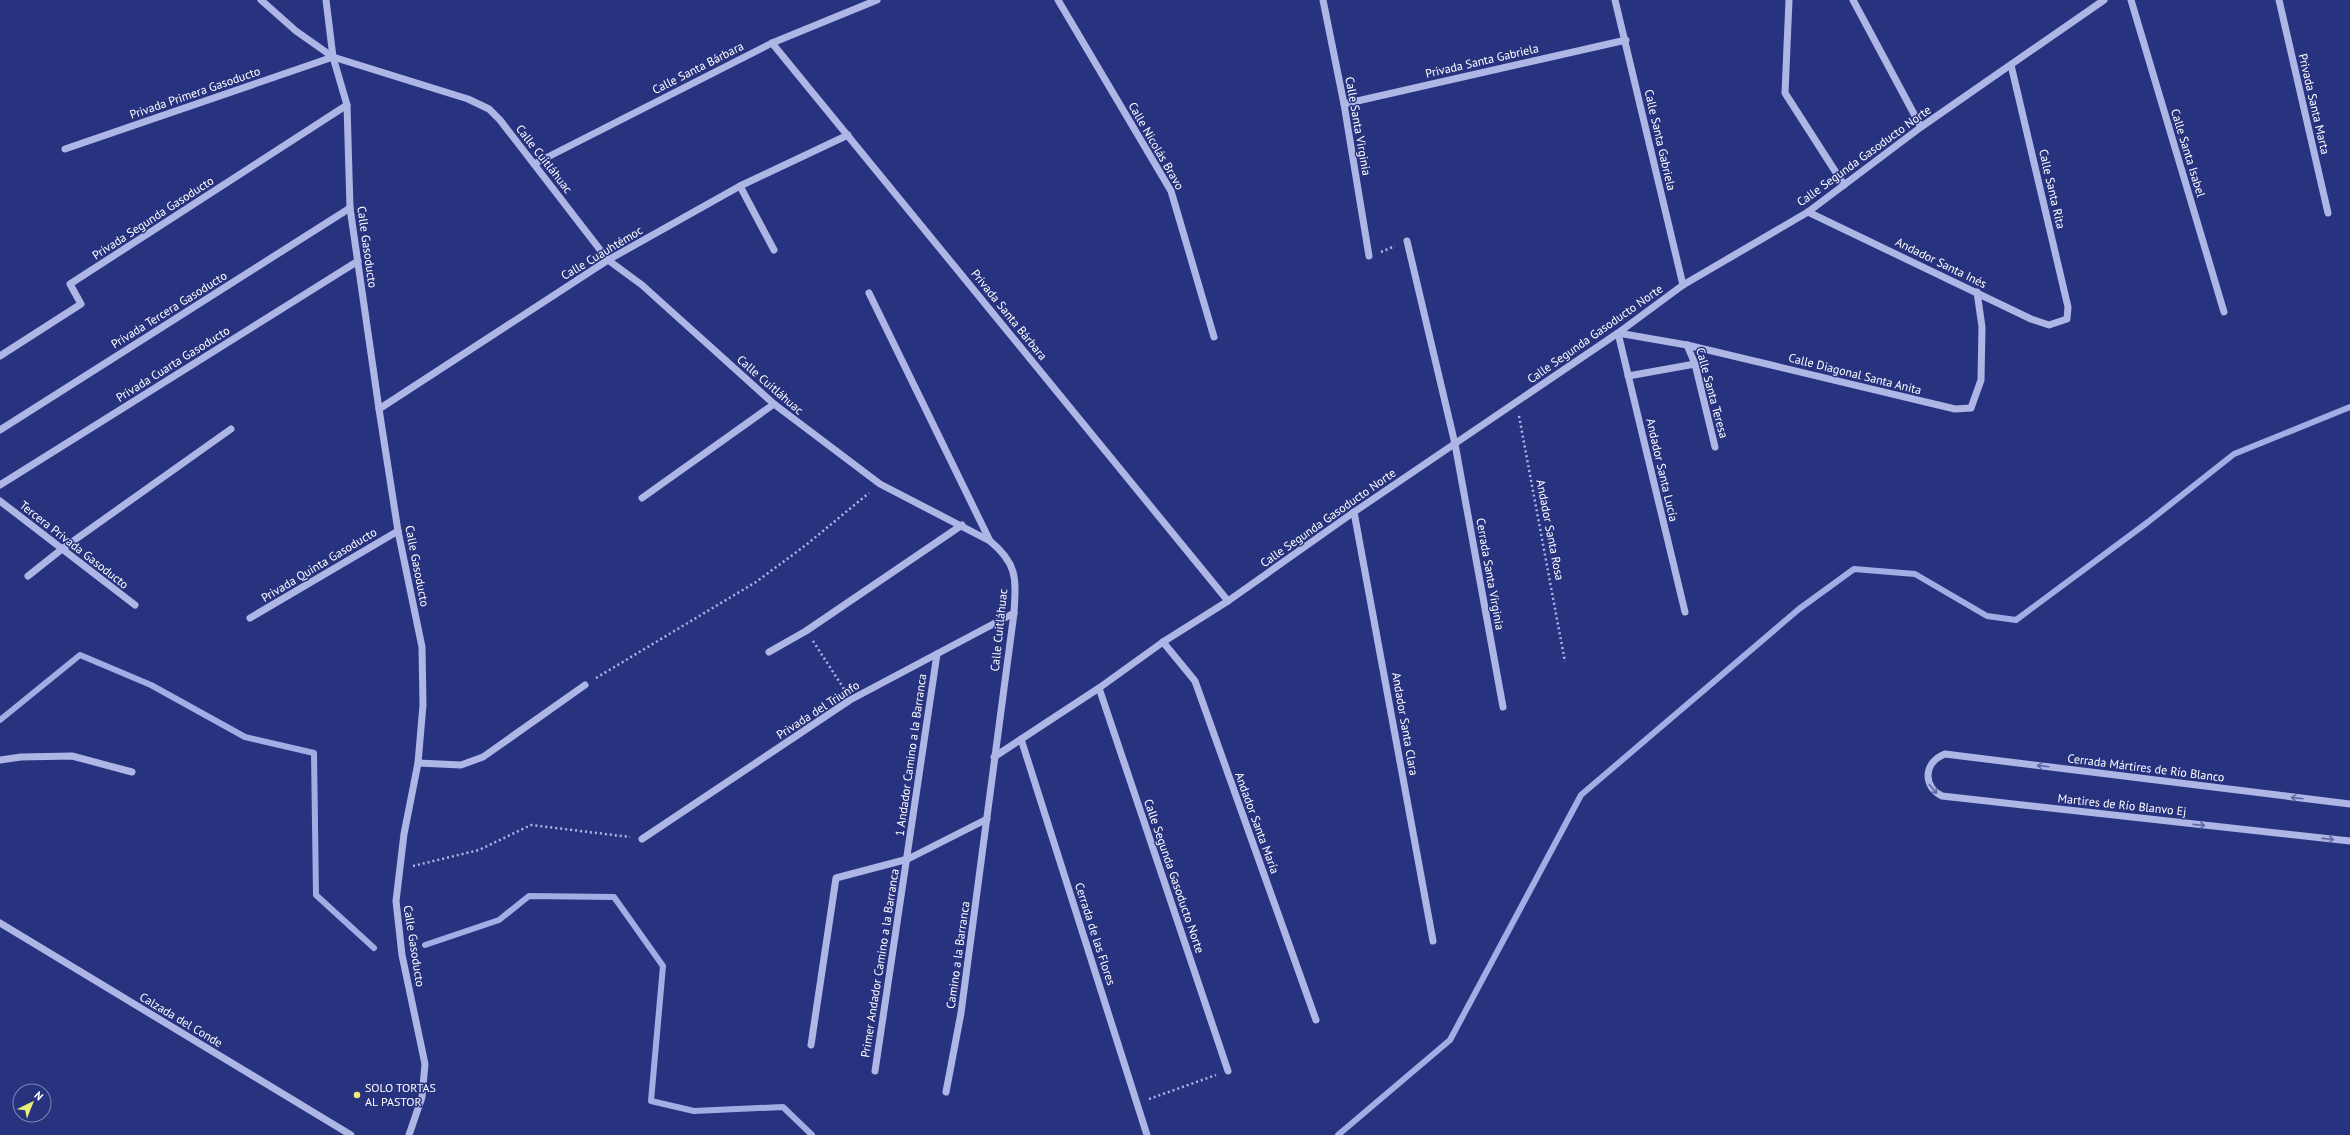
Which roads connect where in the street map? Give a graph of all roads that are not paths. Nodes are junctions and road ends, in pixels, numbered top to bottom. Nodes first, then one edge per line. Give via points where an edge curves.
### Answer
1 (261, 0) edge
2 (326, 0) edge
3 (877, 0) edge
4 (1058, 0) edge
5 (1323, 0) edge
6 (1615, 0) edge
7 (1789, 0) edge
8 (1853, 0) edge
9 (2104, 0) edge
10 (2130, 0) edge
11 (2279, 0) edge
12 (1626, 40) junction
13 (772, 43) junction
14 (333, 57) junction
15 (2011, 65) junction
16 (1344, 104) junction
17 (347, 105) junction
18 (1921, 127) junction
19 (848, 135) junction
20 (65, 149) dead end
21 (534, 164) junction
22 (1844, 185) junction
23 (740, 186) junction
24 (350, 208) junction
25 (1808, 212) junction
26 (2328, 213) dead end
27 (1407, 242) road end
28 (774, 250) dead end
29 (1369, 256) road end
30 (608, 260) junction
31 (358, 261) junction
32 (1683, 285) junction
33 (1977, 292) junction
34 (869, 293) dead end
35 (2224, 312) dead end
36 (2066, 319) joint
37 (1618, 333) junction
38 (1214, 337) dead end
39 (1687, 345) junction
40 (0, 356) edge
41 (1695, 364) junction
42 (1628, 376) junction
43 (774, 404) junction
44 (379, 409) junction
45 (231, 428) dead end
46 (0, 430) edge
47 (1455, 444) junction
48 (1715, 447) dead end
49 (0, 485) edge
50 (642, 498) dead end
51 (1, 503) edge
52 (1354, 512) junction
53 (962, 525) junction
54 (398, 531) junction
55 (990, 541) junction
56 (62, 549) junction
57 (28, 576) dead end
58 (1228, 601) junction
59 (135, 605) dead end
60 (1685, 612) dead end
61 (1014, 613) junction
62 (250, 618) dead end
63 (1163, 642) junction
64 (769, 652) dead end
65 (937, 654) junction
66 (585, 685) road end
67 (1099, 688) junction
68 (1503, 707) dead end
69 (1021, 739) junction
70 (1939, 756) joint
71 (994, 757) junction
72 (0, 760) edge
73 (418, 763) junction
74 (132, 772) dead end
75 (2350, 804) edge
76 (987, 819) junction
77 (642, 839) road end
78 (2350, 841) edge
79 (908, 859) junction
80 (0, 923) edge
81 (1433, 941) dead end
82 (1316, 1020) dead end
83 (811, 1045) dead end
84 (874, 1071) dead end
85 (1228, 1071) road end
86 (946, 1092) dead end
87 (351, 1135) edge
88 (409, 1135) edge
89 (1147, 1135) edge

1 - 14 street
2 - 14 street, Calle Gasoducto
3 - 13 street, Calle Santa Bárbara
4 - 38 street, Calle Nicolás Bravo via 1171,191
5 - 16 street, Calle Santa Virginia
6 - 12 street, Calle Santa Gabriela
7 - 22 street via 1785,93
8 - 18 street
9 - 15 street, Calle Segunda Gasoducto Norte
10 - 35 street, Calle Santa Isabel
11 - 26 street, Privada Santa Marta
12 - 16 street, Privada Santa Gabriela
12 - 32 street, Calle Santa Gabriela
13 - 19 street, Privada Santa Bárbara
13 - 21 street, Calle Santa Bárbara
14 - 17 street, Calle Gasoducto
14 - 20 street, Privada Primera Gasoducto
14 - 21 street, Calle Cuitláhuac via 468,98 489,110 500,120
15 - 18 street, Calle Segunda Gasoducto Norte
15 - 36 street, Calle Santa Rita via 2068,307
16 - 29 street, Calle Santa Virginia
17 - 24 street, Calle Gasoducto
17 - 40 street, Privada Segunda Gasoducto via 70,284 81,304
18 - 22 street, Calle Segunda Gasoducto Norte
19 - 23 street, Calle Cuauhtémoc
19 - 58 street, Privada Santa Bárbara
21 - 30 street, Calle Cuitláhuac
22 - 25 street, Calle Segunda Gasoducto Norte
23 - 28 street
23 - 30 street, Calle Cuauhtémoc
24 - 31 street, Calle Gasoducto
24 - 46 street, Privada Tercera Gasoducto
25 - 32 street, Calle Segunda Gasoducto Norte
25 - 33 street, Andador Santa Inés
27 - 47 street
30 - 43 street, Calle Cuitláhuac via 642,285
30 - 44 street, Calle Cuauhtémoc
31 - 44 street, Calle Gasoducto
31 - 49 street, Privada Cuarta Gasoducto
32 - 37 street, Calle Segunda Gasoducto Norte
33 - 36 street, Andador Santa Inés via 2031,319 2049,325
33 - 39 street, Calle Diagonal Santa Anita via 1982,327 1981,380 1971,408 1955,409
34 - 55 street
37 - 39 street, Calle Diagonal Santa Anita
37 - 42 street, Andador Santa Lucía
37 - 47 street, Calle Segunda Gasoducto Norte
39 - 41 street, Calle Santa Teresa
41 - 42 street
41 - 48 street, Calle Santa Teresa
42 - 60 street, Andador Santa Lucía
43 - 50 street
43 - 53 street, Calle Cuitláhuac via 880,484
44 - 54 street, Calle Gasoducto
45 - 56 street
47 - 52 street, Calle Segunda Gasoducto Norte
47 - 68 street, Cerrada Santa Virginia
51 - 56 street, Tercera Privada Gasoducto
52 - 58 street, Calle Segunda Gasoducto Norte
52 - 81 street, Andador Santa Clara
53 - 55 street, Calle Cuitláhuac
53 - 64 street via 806,631
54 - 62 street, Privada Quinta Gasoducto
54 - 73 street, Calle Gasoducto via 422,647 423,705
55 - 61 street, Calle Cuitláhuac via 1012,564 1016,580
56 - 57 street
56 - 59 street, Tercera Privada Gasoducto
58 - 63 street, Calle Segunda Gasoducto Norte
61 - 65 street, Privada del Triunfo
61 - 71 street, Calle Cuitláhuac
63 - 67 street, Calle Segunda Gasoducto Norte
63 - 82 street, Andador Santa María via 1195,681
65 - 77 street, Privada del Triunfo via 850,700
65 - 79 street, 1 Andador Camino a la Barranca
66 - 73 street via 483,757 461,765
67 - 69 street, Calle Segunda Gasoducto Norte
67 - 85 street, Calle Segunda Gasoducto Norte
69 - 71 street, Calle Segunda Gasoducto Norte
69 - 89 street, Cerrada de las Flores
75 -> 70 street, Cerrada Mártires de Río Blanco via 1945,754
70 -> 78 street, Martires de Río Blanvo Ej via 1931,763 1927,775 1932,790 1942,796
71 - 76 street, Calle Cuitláhuac
72 - 74 street via 72,756
73 - 88 street, Calle Gasoducto via 398,869 396,901 402,955 425,1064 422,1098
76 - 79 street
76 - 86 street, Camino a la Barranca via 961,1013
79 - 83 street via 836,878
79 - 84 street, Primer Andador Camino a la Barranca
80 - 87 street, Calzada del Conde

